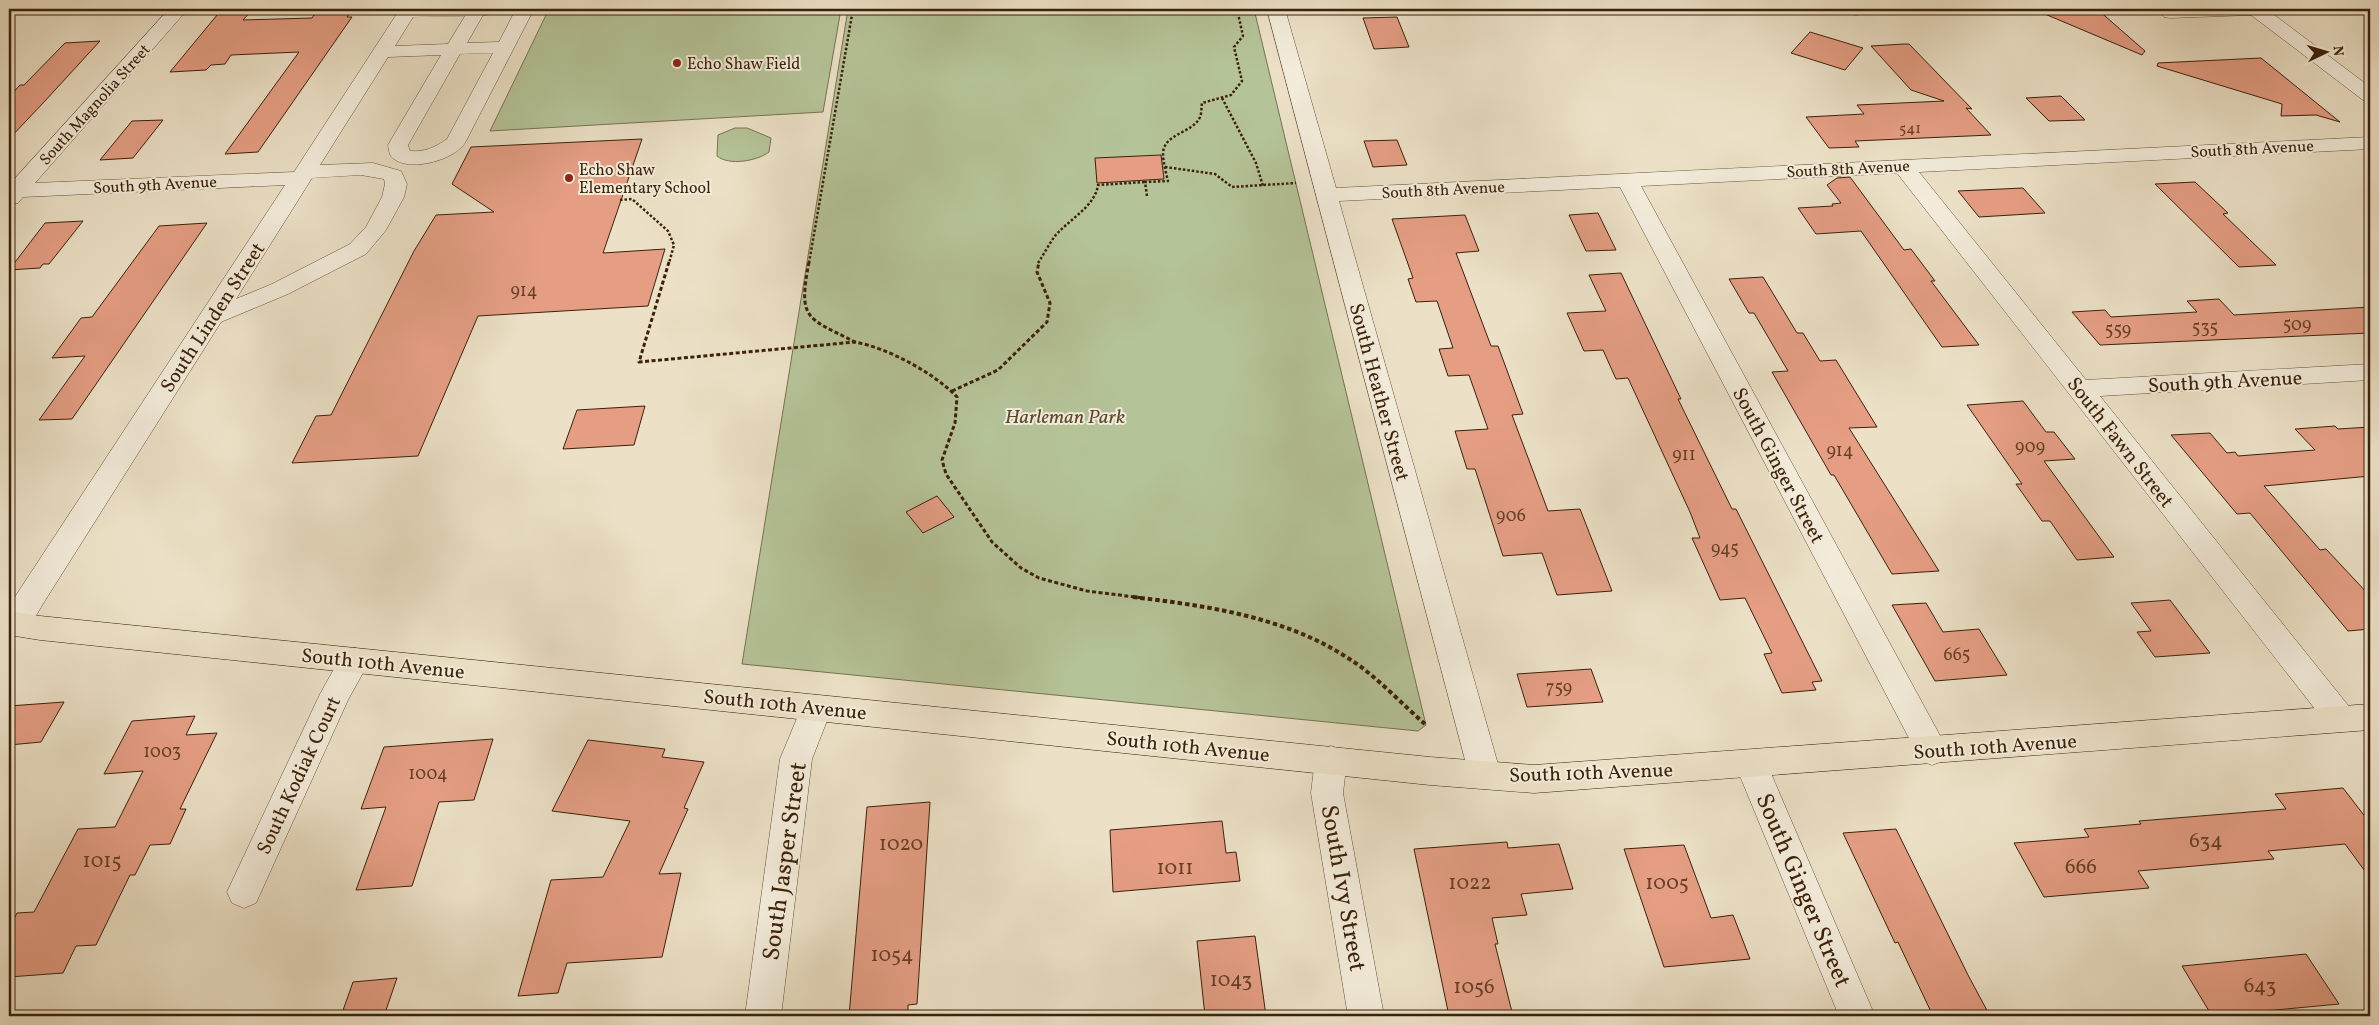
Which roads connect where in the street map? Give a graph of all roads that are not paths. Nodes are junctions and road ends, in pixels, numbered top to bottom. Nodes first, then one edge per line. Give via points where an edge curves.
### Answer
1 (179, 9) edge
2 (499, 9) edge
3 (525, 9) edge
4 (1276, 9) edge
5 (2256, 9) edge
6 (2262, 9) edge
7 (408, 10) edge
8 (477, 10) edge
9 (2170, 13) dead end
10 (505, 47) junction
11 (454, 49) junction
12 (381, 52) junction
13 (2370, 96) edge
14 (2370, 142) edge
15 (1903, 166) junction
16 (303, 175) junction
17 (1626, 180) junction
18 (1324, 188) junction
19 (12, 193) edge
20 (212, 317) junction
21 (2370, 372) edge
22 (2079, 389) junction
23 (11, 623) edge
24 (355, 660) junction
25 (816, 708) junction
26 (2362, 718) edge
27 (1932, 751) junction
28 (1331, 760) junction
29 (1751, 764) junction
30 (1485, 775) junction
31 (244, 892) dead end
32 (763, 1016) edge
33 (1366, 1016) edge
34 (1858, 1016) edge

1 - 19 street, South Magnolia Street
2 - 8 street
3 - 10 street
4 - 18 street, South Heather Street
5 - 6 street
5 - 9 street
5 - 13 street
7 - 8 street
7 - 12 street, South Linden Street
8 - 11 street
10 - 11 street
10 - 11 street via 455,143 433,156 406,157 400,154 398,145
11 - 12 street
12 - 16 street, South Linden Street
14 - 15 street, South 8th Avenue
15 - 17 street, South 8th Avenue
15 - 22 street, South Fawn Street
16 - 19 street, South 9th Avenue
16 - 20 street, South Linden Street
16 - 20 street, South 9th Avenue via 383,171 394,175 396,184 383,217 358,249 280,289
17 - 18 street, South 8th Avenue
17 - 27 street, South Ginger Street
18 - 30 street, South Heather Street
20 - 23 street, South Linden Street via 36,591
21 - 22 street, South 9th Avenue
22 - 26 street, South Fawn Street
23 - 24 main road, South 10th Avenue
24 - 25 main road, South 10th Avenue
24 - 31 street, South Kodiak Court via 335,694
25 - 28 main road, South 10th Avenue
25 - 32 street, South Jasper Street via 796,759
26 - 27 main road, South 10th Avenue
27 - 29 main road, South 10th Avenue
28 - 30 main road, South 10th Avenue
28 - 33 street, South Ivy Street via 1327,793
29 - 30 main road, South 10th Avenue via 1534,779
29 - 34 street, South Ginger Street

